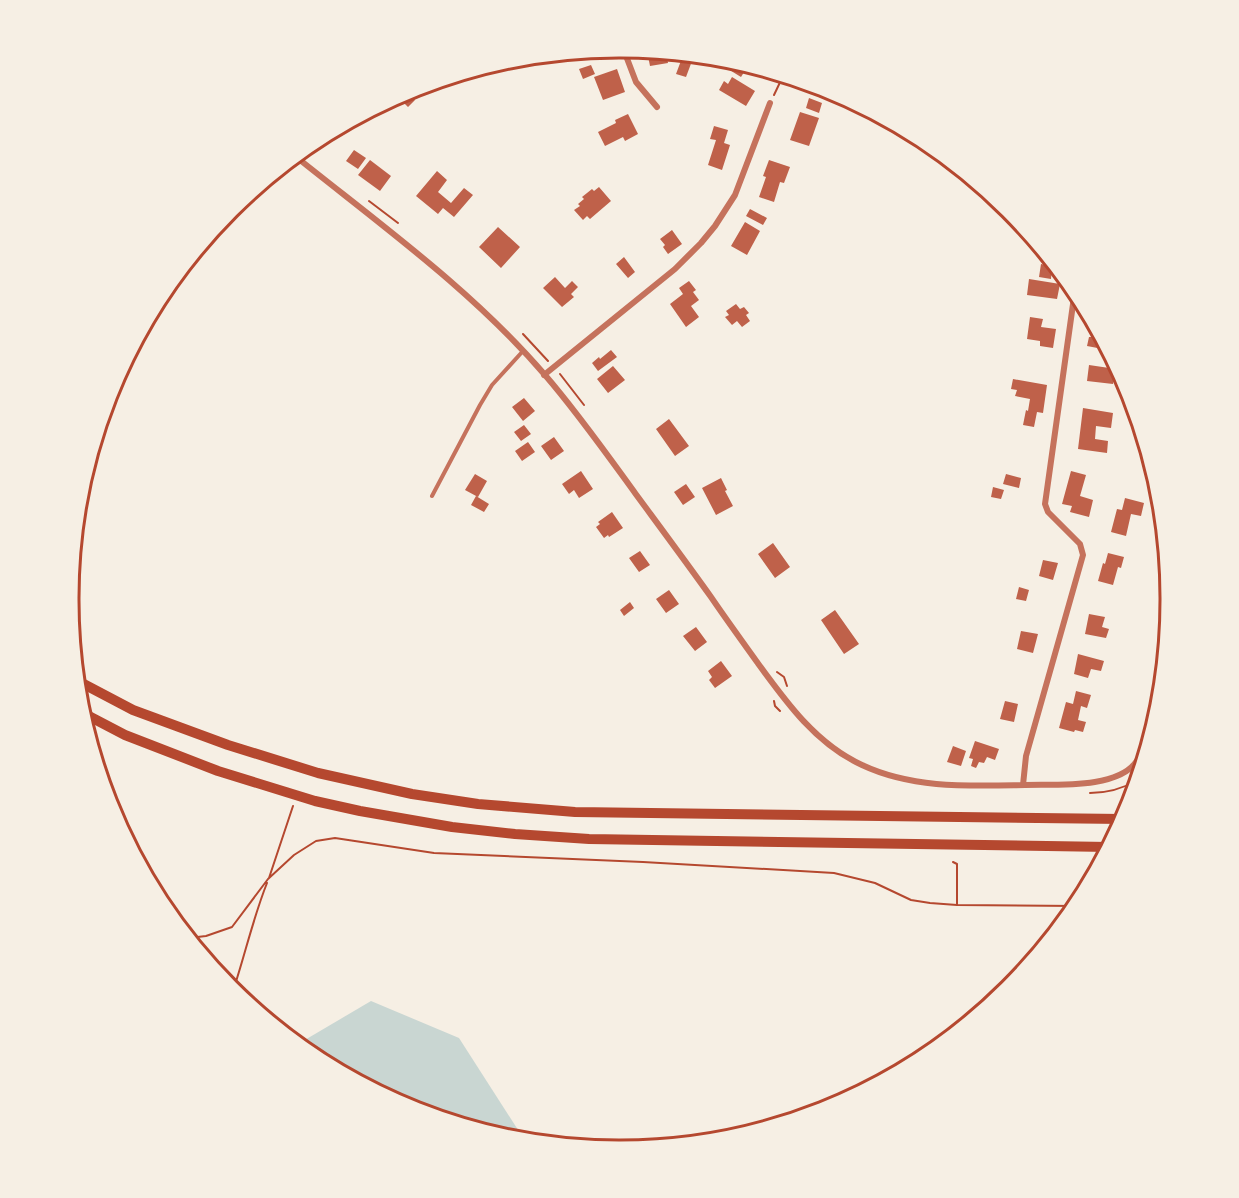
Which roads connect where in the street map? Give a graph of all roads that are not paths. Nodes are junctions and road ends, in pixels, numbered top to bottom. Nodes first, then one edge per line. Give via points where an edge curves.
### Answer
1 (627, 58) edge
2 (770, 103) road end
3 (657, 107) dead end
4 (302, 162) edge
5 (1073, 305) edge
6 (523, 351) junction
7 (544, 375) junction
8 (432, 496) dead end
9 (86, 685) edge
10 (92, 718) edge
11 (1133, 766) edge
12 (1023, 785) junction
13 (1113, 819) edge
14 (1099, 847) edge

1 - 3 street via 636,82
2 - 7 street via 735,195 701,243 675,269
4 - 6 street via 425,260
5 - 12 street via 1045,504 1048,512 1080,544 1083,555 1026,756
6 - 7 street
6 - 8 lane via 492,385
7 - 12 street via 603,449 780,694 818,736 858,764 888,776 977,786
9 - 13 main road via 133,710 307,770 401,792 478,804 575,812
10 - 14 main road via 208,768 296,795 452,827 579,838
11 - 12 street via 1104,780

